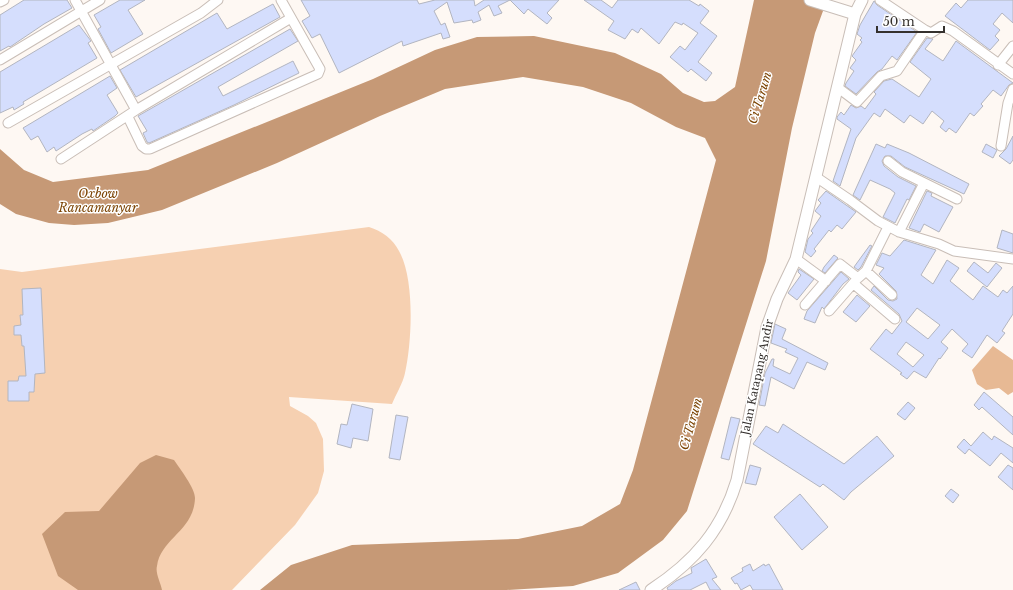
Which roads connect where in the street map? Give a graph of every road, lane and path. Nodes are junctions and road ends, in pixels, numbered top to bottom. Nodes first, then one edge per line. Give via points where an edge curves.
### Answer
1 (4, 0) edge
2 (75, 0) edge
3 (100, 0) edge
4 (218, 0) edge
5 (281, 0) edge
6 (810, 0) edge
7 (862, 0) edge
8 (880, 0) edge
9 (0, 2) edge
10 (81, 11) junction
11 (855, 14) junction
12 (292, 18) junction
13 (925, 30) junction
14 (1013, 46) edge
15 (0, 60) edge
16 (110, 64) junction
17 (998, 65) junction
18 (1013, 74) edge
19 (837, 87) junction
20 (1013, 89) edge
21 (136, 110) junction
22 (128, 117) junction
23 (8, 123) dead end
24 (1001, 146) dead end
25 (61, 159) dead end
26 (888, 161) dead end
27 (816, 177) junction
28 (924, 183) junction
29 (957, 199) dead end
30 (888, 227) junction
31 (899, 232) junction
32 (796, 259) junction
33 (1013, 259) edge
34 (866, 271) junction
35 (826, 281) junction
36 (856, 281) junction
37 (892, 295) dead end
38 (805, 305) dead end
39 (829, 310) dead end
40 (895, 319) dead end
41 (652, 590) edge

1 - 9 street
2 - 10 street
3 - 10 street
4 - 16 street via 201,13
5 - 12 street
6 - 11 street
7 - 11 street, Jalan Katapang Andir
8 - 13 street
10 - 15 street
10 - 16 street
11 - 19 street, Jalan Katapang Andir
12 - 21 street
12 - 22 street via 320,68 318,74 150,149 142,146
13 - 17 street via 931,33 942,26 953,31
13 - 19 street via 897,71 881,76 857,102
14 - 17 street
16 - 21 street
16 - 23 street
17 - 18 street
19 - 27 street, Jalan Katapang Andir
20 - 24 street via 1008,103
21 - 22 street
22 - 25 street
26 - 28 street via 902,172
27 - 30 street
27 - 32 street, Jalan Katapang Andir
28 - 29 street
28 - 31 street
30 - 31 street
30 - 34 street
31 - 33 street via 954,251
32 - 35 street
32 - 41 street, Jalan Katapang Andir via 767,327 731,500 723,518 702,546 670,577
34 - 36 street
34 - 37 street
35 - 36 street via 840,264
35 - 38 street
36 - 39 street
36 - 40 street

